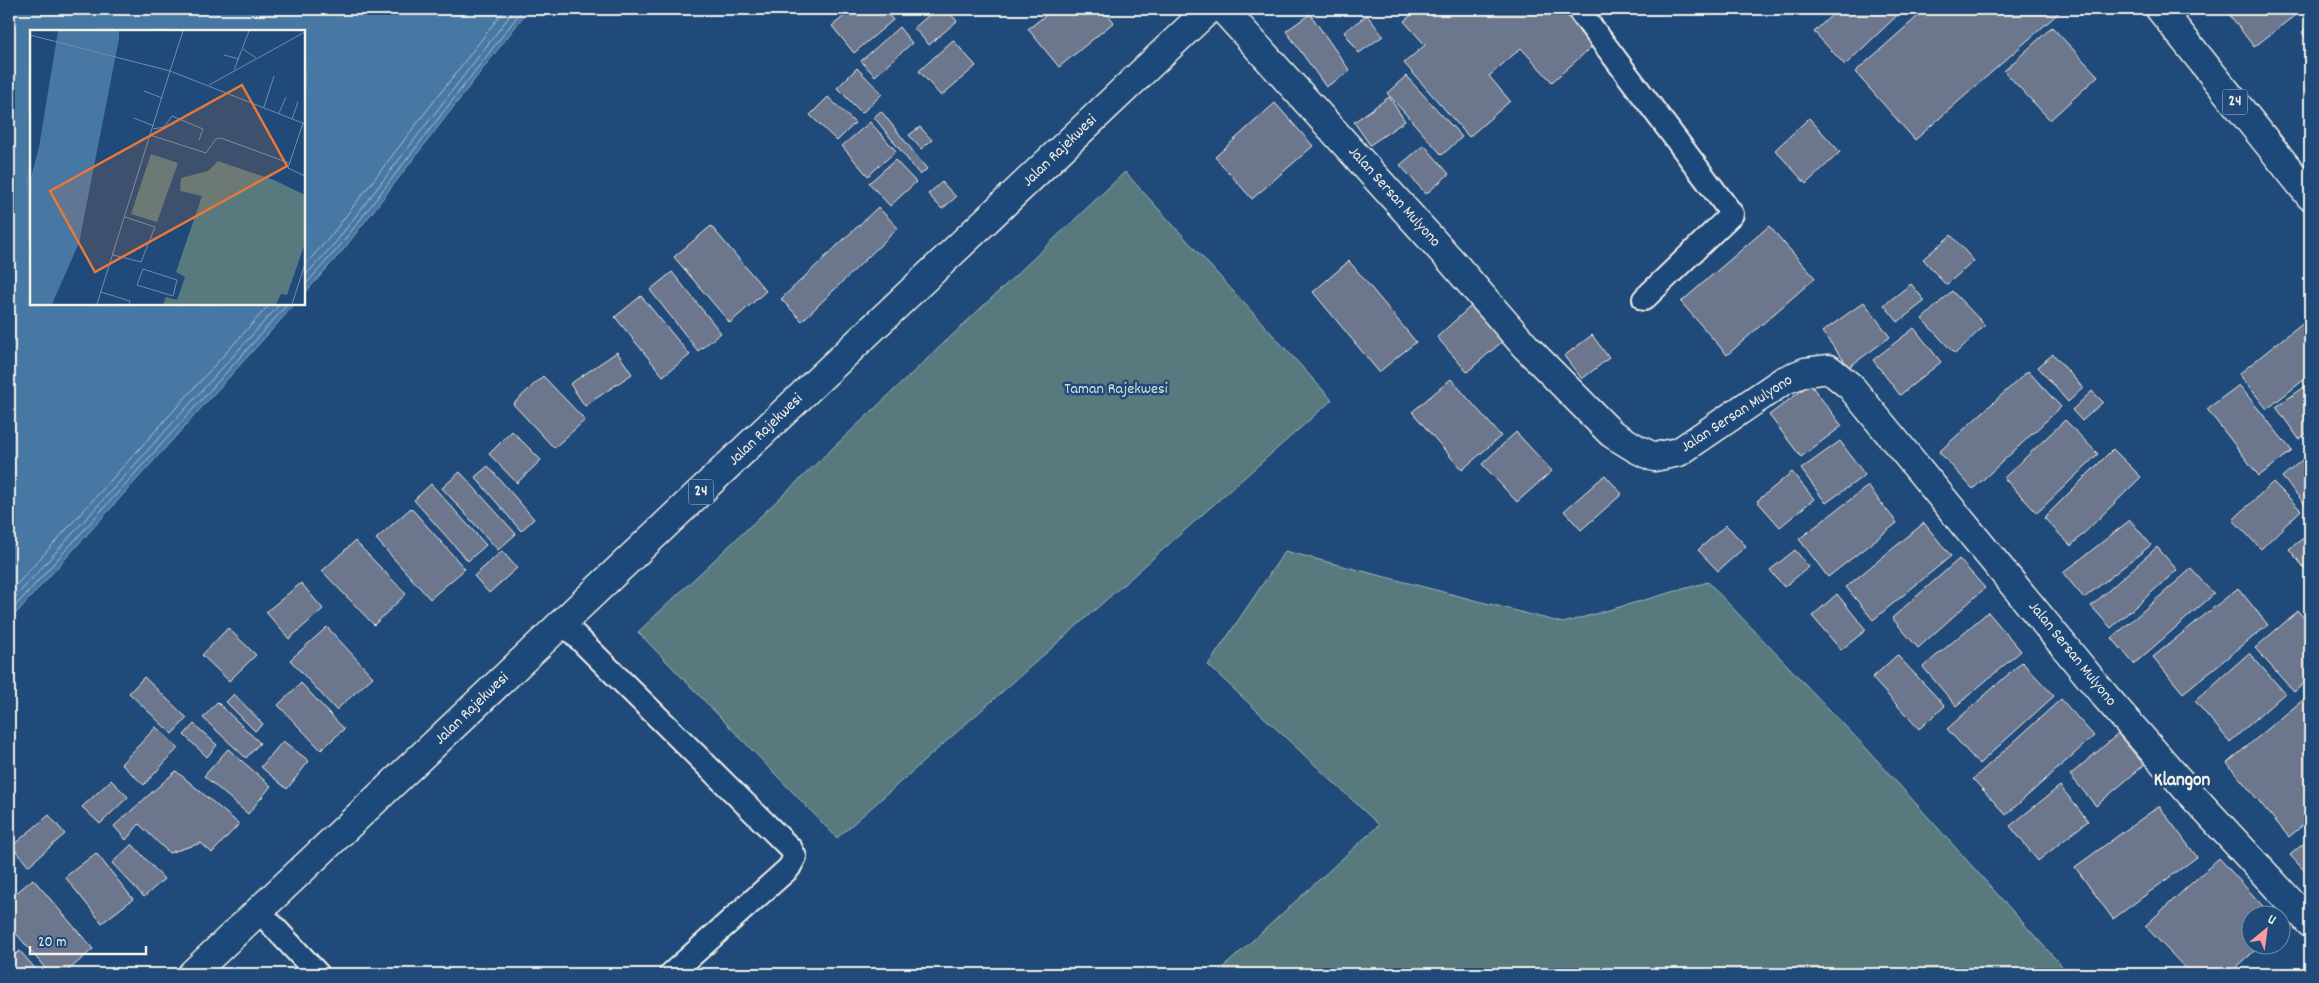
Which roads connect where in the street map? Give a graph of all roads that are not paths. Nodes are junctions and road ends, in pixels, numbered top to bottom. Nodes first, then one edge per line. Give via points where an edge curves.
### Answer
1 (1209, 9) edge
2 (1223, 9) edge
3 (1578, 9) edge
4 (2160, 9) edge
5 (2310, 196) edge
6 (1644, 299) dead end
7 (563, 623) junction
8 (260, 911) junction
9 (2310, 923) edge
10 (192, 974) edge
11 (318, 974) edge
12 (671, 974) edge

1 - 7 main road, Jalan Rajekwesi / 24
2 - 9 main road, Jalan Sersan Mulyono via 1526,347 1611,433 1637,449 1654,457 1679,452 1783,381 1804,372 1829,369 1851,387 2105,696
3 - 6 lane via 1732,214
4 - 5 main road, 24
7 - 8 main road, Jalan Rajekwesi / 24
7 - 12 lane via 792,849 795,857 790,868
8 - 10 main road, Jalan Rajekwesi / 24
8 - 11 lane

